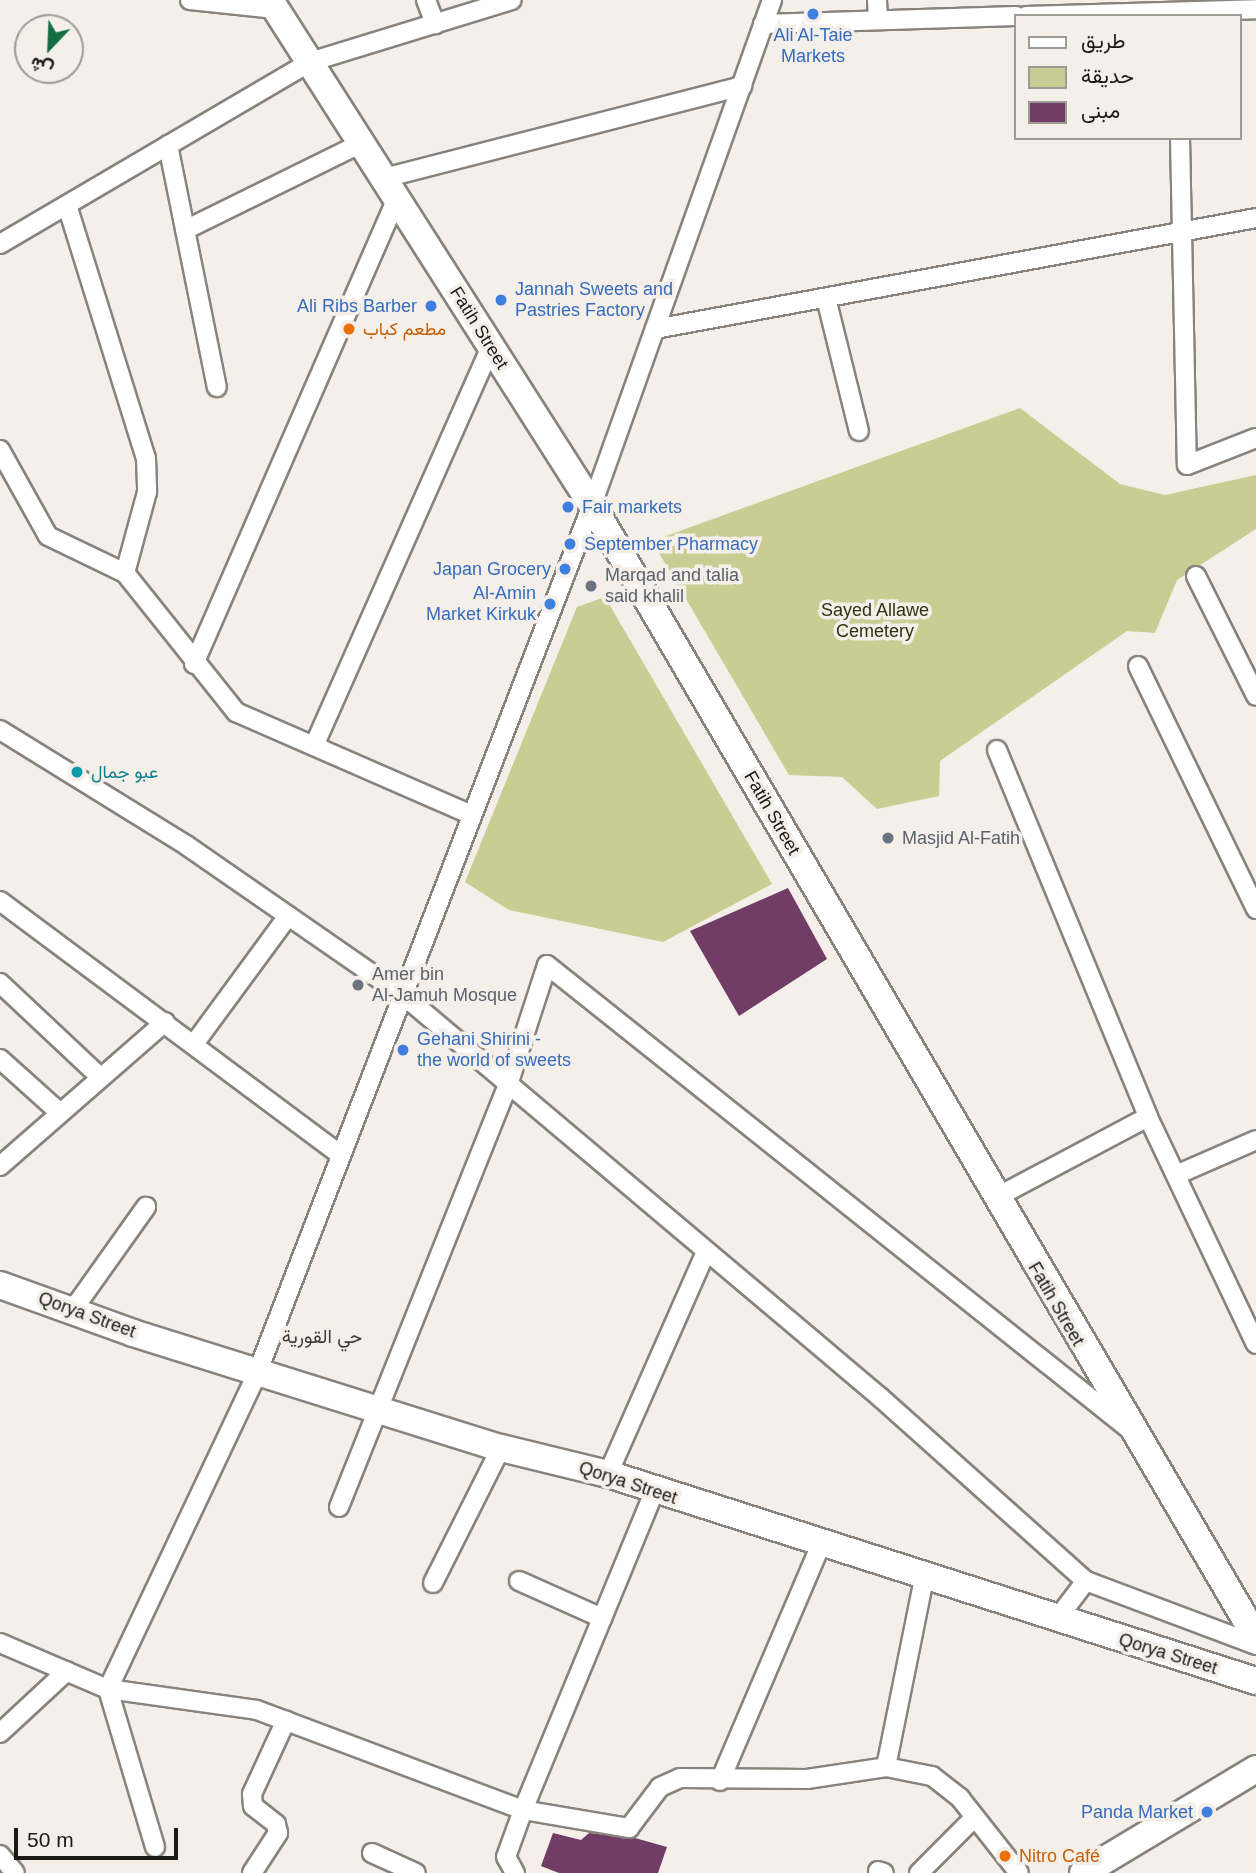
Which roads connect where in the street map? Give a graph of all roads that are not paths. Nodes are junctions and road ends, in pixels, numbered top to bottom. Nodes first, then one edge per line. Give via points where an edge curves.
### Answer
1 (190, 0) edge
2 (426, 0) edge
3 (512, 0) edge
4 (772, 0) edge
5 (877, 0) edge
6 (273, 4) edge
7 (1174, 9) edge
8 (1256, 9) edge
9 (1068, 14) edge
10 (1014, 16) edge
11 (878, 20) junction
12 (435, 24) junction
13 (764, 24) junction
14 (310, 62) junction
15 (741, 86) junction
16 (1180, 140) edge
17 (362, 143) junction
18 (168, 145) junction
19 (390, 188) junction
20 (67, 205) junction
21 (1256, 218) edge
22 (185, 230) junction
23 (1184, 234) junction
24 (0, 244) edge
25 (826, 298) junction
26 (655, 329) junction
27 (491, 346) junction
28 (217, 387) dead end
29 (859, 430) dead end
30 (1256, 438) edge
31 (0, 450) edge
32 (592, 505) junction
33 (125, 573) junction
34 (1196, 576) dead end
35 (194, 664) junction
36 (1139, 666) dead end
37 (1256, 696) edge
38 (0, 730) edge
39 (313, 746) junction
40 (997, 750) dead end
41 (472, 815) junction
42 (0, 901) edge
43 (1256, 909) edge
44 (288, 916) junction
45 (0, 983) edge
46 (403, 995) junction
47 (165, 1022) junction
48 (194, 1044) junction
49 (0, 1059) edge
50 (100, 1077) junction
51 (508, 1085) junction
52 (59, 1112) junction
53 (1148, 1117) junction
54 (1256, 1140) edge
55 (341, 1155) junction
56 (0, 1166) edge
57 (1176, 1175) junction
58 (995, 1198) junction
59 (146, 1207) dead end
60 (705, 1254) junction
61 (0, 1285) edge
62 (72, 1311) junction
63 (1256, 1344) edge
64 (258, 1371) junction
65 (375, 1408) junction
66 (1129, 1429) junction
67 (501, 1448) junction
68 (608, 1474) junction
69 (654, 1492) junction
70 (340, 1507) dead end
71 (820, 1546) junction
72 (924, 1578) junction
73 (519, 1581) dead end
74 (1086, 1581) junction
75 (433, 1583) dead end
76 (602, 1618) junction
77 (1057, 1619) junction
78 (1256, 1637) edge
79 (0, 1643) edge
80 (1256, 1645) edge
81 (66, 1671) junction
82 (1256, 1681) edge
83 (108, 1689) junction
84 (286, 1720) junction
85 (0, 1733) edge
86 (1256, 1758) edge
87 (886, 1768) junction
88 (1246, 1773) edge
89 (720, 1781) junction
90 (523, 1810) junction
91 (972, 1821) junction
92 (155, 1847) dead end
93 (372, 1853) dead end
94 (0, 1855) edge
95 (1089, 1871) edge
96 (15, 1873) edge
97 (252, 1873) edge
98 (416, 1873) edge
99 (515, 1873) edge
100 (919, 1873) edge
101 (1019, 1873) edge

1 - 6 street
2 - 12 street
3 - 12 street
4 - 13 street
5 - 11 street
6 - 14 street, Fatih Street
7 - 8 street
7 - 9 street
10 - 11 street
11 - 13 street
12 - 14 street
13 - 15 street
14 - 17 street, Fatih Street
14 - 18 street
15 - 19 street
15 - 26 street
16 - 23 street
17 - 19 street, Fatih Street
17 - 22 street
18 - 20 street
18 - 22 street
19 - 27 street, Fatih Street
19 - 35 street
20 - 24 street
20 - 33 street via 146,458 147,492
21 - 23 street
22 - 28 street
23 - 25 street
23 - 30 street via 1186,465
25 - 26 street
25 - 29 street
26 - 32 street
27 - 32 street, Fatih Street
27 - 39 street
31 - 33 street via 48,536
32 - 41 street
32 - 58 street, Fatih Street
33 - 35 street via 149,595
34 - 37 street
35 - 39 street via 236,712
36 - 43 street
38 - 44 street
39 - 41 street
40 - 53 street
41 - 46 street
42 - 47 street
44 - 46 street
44 - 48 street
45 - 50 street
46 - 51 street
46 - 55 street
47 - 48 street
47 - 50 street
48 - 55 street
49 - 52 street
50 - 52 street
51 - 60 street
51 - 65 street
51 - 66 street via 547,965
52 - 56 street
53 - 57 street
53 - 58 street
54 - 57 street
55 - 64 street
57 - 63 street
58 - 66 street, Fatih Street
59 - 62 street
60 - 68 street
60 - 74 street via 881,1398
61 - 62 street, Qorya Street
62 - 64 street, Qorya Street
64 - 65 street, Qorya Street
64 - 83 street
65 - 67 street, Qorya Street
65 - 70 street
66 - 78 street, Fatih Street
67 - 68 street, Qorya Street
67 - 75 street
68 - 69 street, Qorya Street
69 - 71 street, Qorya Street
69 - 76 street
71 - 72 street, Qorya Street
71 - 89 street
72 - 77 street, Qorya Street
72 - 87 street
73 - 76 street
74 - 77 street
74 - 80 street
76 - 90 street
77 - 82 street, Qorya Street
79 - 81 street
81 - 83 street
81 - 85 street
83 - 84 street
83 - 92 street
84 - 90 street
84 - 97 street via 252,1794 253,1806 276,1824 278,1833
86 - 88 street
87 - 89 street via 807,1779
87 - 91 street via 932,1776 960,1798
88 - 95 street
89 - 90 street via 671,1780 629,1828
90 - 99 street via 506,1857
91 - 100 street
91 - 101 street
93 - 98 street
94 - 96 street

